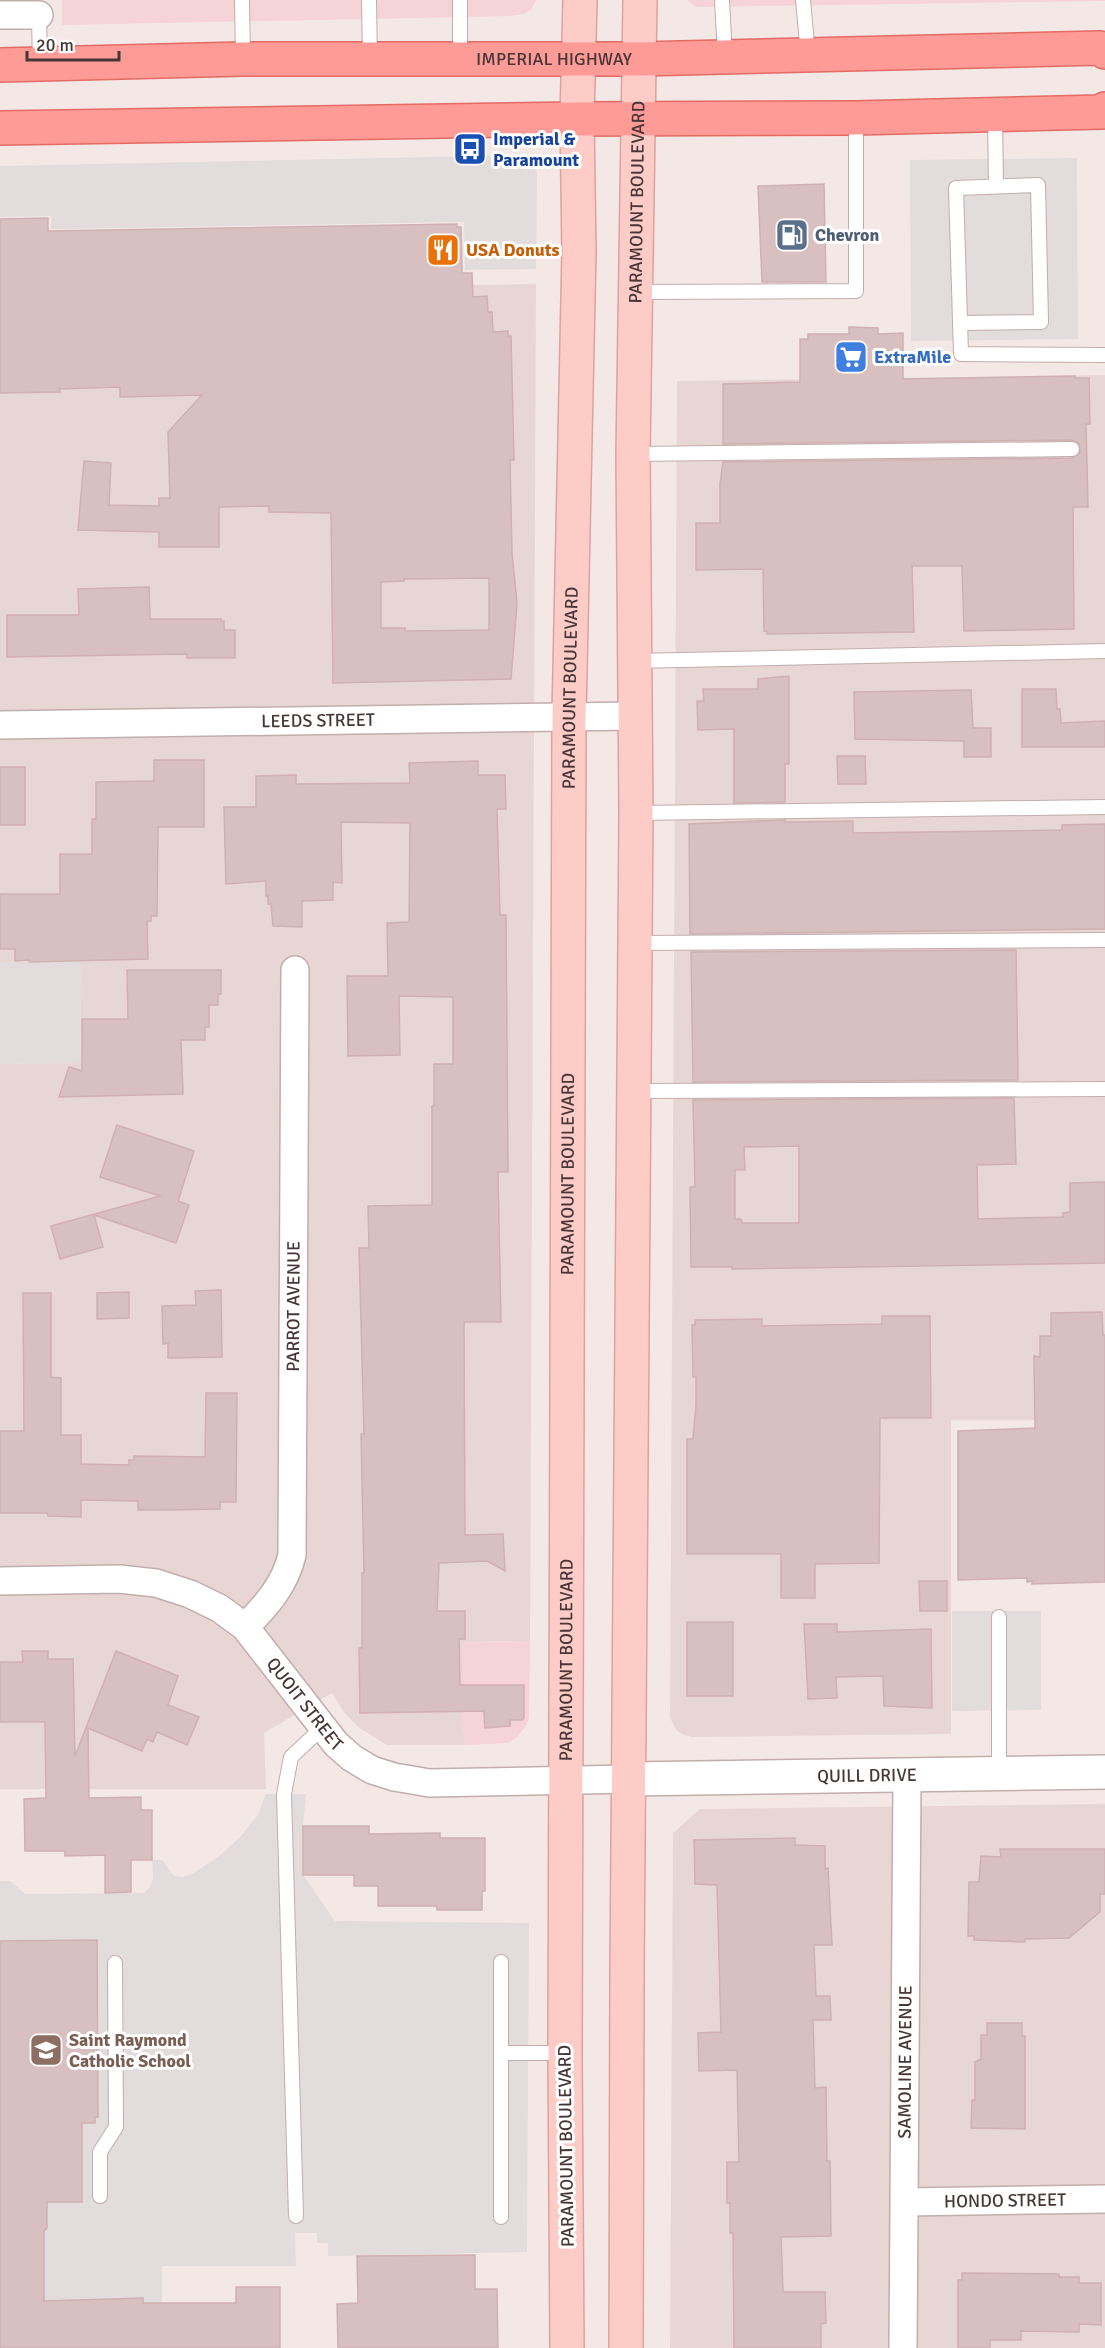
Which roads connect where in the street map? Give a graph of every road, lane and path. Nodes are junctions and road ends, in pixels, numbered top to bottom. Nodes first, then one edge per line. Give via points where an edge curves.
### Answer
1 (242, 0) edge
2 (369, 0) edge
3 (460, 0) edge
4 (580, 0) edge
5 (640, 0) edge
6 (722, 0) edge
7 (803, 0) edge
8 (0, 15) edge
9 (39, 15) joint
10 (1105, 52) edge
11 (808, 55) junction
12 (725, 57) junction
13 (640, 59) junction
14 (243, 60) junction
15 (370, 60) junction
16 (579, 60) junction
17 (460, 61) junction
18 (0, 65) edge
19 (40, 65) junction
20 (1105, 109) edge
21 (995, 114) junction
22 (856, 118) junction
23 (577, 119) junction
24 (638, 119) junction
25 (0, 128) edge
26 (996, 186) junction
27 (635, 292) junction
28 (961, 323) junction
29 (1105, 355) edge
30 (1072, 449) dead end
31 (633, 454) junction
32 (1105, 651) edge
33 (634, 661) junction
34 (569, 716) junction
35 (634, 716) junction
36 (0, 725) edge
37 (1105, 807) edge
38 (636, 813) junction
39 (1105, 940) edge
40 (635, 943) junction
41 (295, 970) dead end
42 (1105, 1089) edge
43 (635, 1091) junction
44 (0, 1581) edge
45 (999, 1617) dead end
46 (245, 1627) junction
47 (322, 1728) junction
48 (1105, 1772) edge
49 (999, 1774) junction
50 (907, 1776) junction
51 (565, 1779) junction
52 (629, 1779) junction
53 (501, 1962) dead end
54 (115, 1963) dead end
55 (501, 2053) junction
56 (565, 2053) junction
57 (100, 2196) dead end
58 (1105, 2199) edge
59 (906, 2202) junction
60 (296, 2216) dead end
61 (501, 2217) dead end
62 (567, 2348) edge
63 (626, 2348) edge
64 (903, 2348) edge

1 - 14 lane
2 - 15 lane
3 - 17 lane
4 - 16 main road, PARAMOUNT BOULEVARD
5 - 13 main road, PARAMOUNT BOULEVARD
6 - 12 lane
7 - 11 lane
8 - 9 street
9 - 19 lane
10 - 11 main road, IMPERIAL HIGHWAY via 1100,48
11 - 12 main road, IMPERIAL HIGHWAY
12 - 13 main road, IMPERIAL HIGHWAY
13 - 16 main road, IMPERIAL HIGHWAY
13 - 24 main road, PARAMOUNT BOULEVARD
14 - 15 main road, IMPERIAL HIGHWAY
14 - 19 main road, IMPERIAL HIGHWAY
15 - 17 main road, IMPERIAL HIGHWAY
16 - 17 main road, IMPERIAL HIGHWAY
16 - 23 main road, PARAMOUNT BOULEVARD
18 - 19 main road, IMPERIAL HIGHWAY
20 - 21 main road
21 - 22 main road
21 - 26 lane
22 - 24 main road
22 - 27 lane via 856,291
23 - 24 main road
23 - 25 main road
23 - 34 main road, PARAMOUNT BOULEVARD via 579,252
24 - 27 main road, PARAMOUNT BOULEVARD
26 - 28 lane via 956,188
26 - 28 lane via 1038,185 1041,322
27 - 31 main road, PARAMOUNT BOULEVARD
28 - 29 lane via 961,354
30 - 31 lane
31 - 33 main road, PARAMOUNT BOULEVARD
32 - 33 lane
33 - 35 main road, PARAMOUNT BOULEVARD
34 - 35 street, LEEDS STREET
34 - 36 street, LEEDS STREET
34 - 51 main road, PARAMOUNT BOULEVARD
35 - 38 main road, PARAMOUNT BOULEVARD
37 - 38 lane
38 - 40 main road, PARAMOUNT BOULEVARD
39 - 40 lane
40 - 43 main road, PARAMOUNT BOULEVARD
41 - 46 street, PARROT AVENUE via 292,1555 281,1583
42 - 43 lane
43 - 52 main road, PARAMOUNT BOULEVARD
44 - 46 street, QUOIT STREET via 119,1579 156,1583 190,1593
45 - 49 lane
46 - 47 street, QUOIT STREET
47 - 51 street, QUOIT STREET via 352,1758 394,1778 429,1782
47 - 60 lane via 291,1757 284,1794
48 - 49 street, QUILL DRIVE
49 - 50 street, QUILL DRIVE
50 - 52 street, QUILL DRIVE
50 - 59 street, SAMOLINE AVENUE
51 - 52 street, QUOIT STREET
51 - 56 main road, PARAMOUNT BOULEVARD
52 - 63 main road, PARAMOUNT BOULEVARD
53 - 55 lane
54 - 57 lane via 116,2127 100,2152
55 - 56 lane
55 - 61 lane
56 - 62 main road, PARAMOUNT BOULEVARD
58 - 59 street, HONDO STREET
59 - 64 street, SAMOLINE AVENUE

